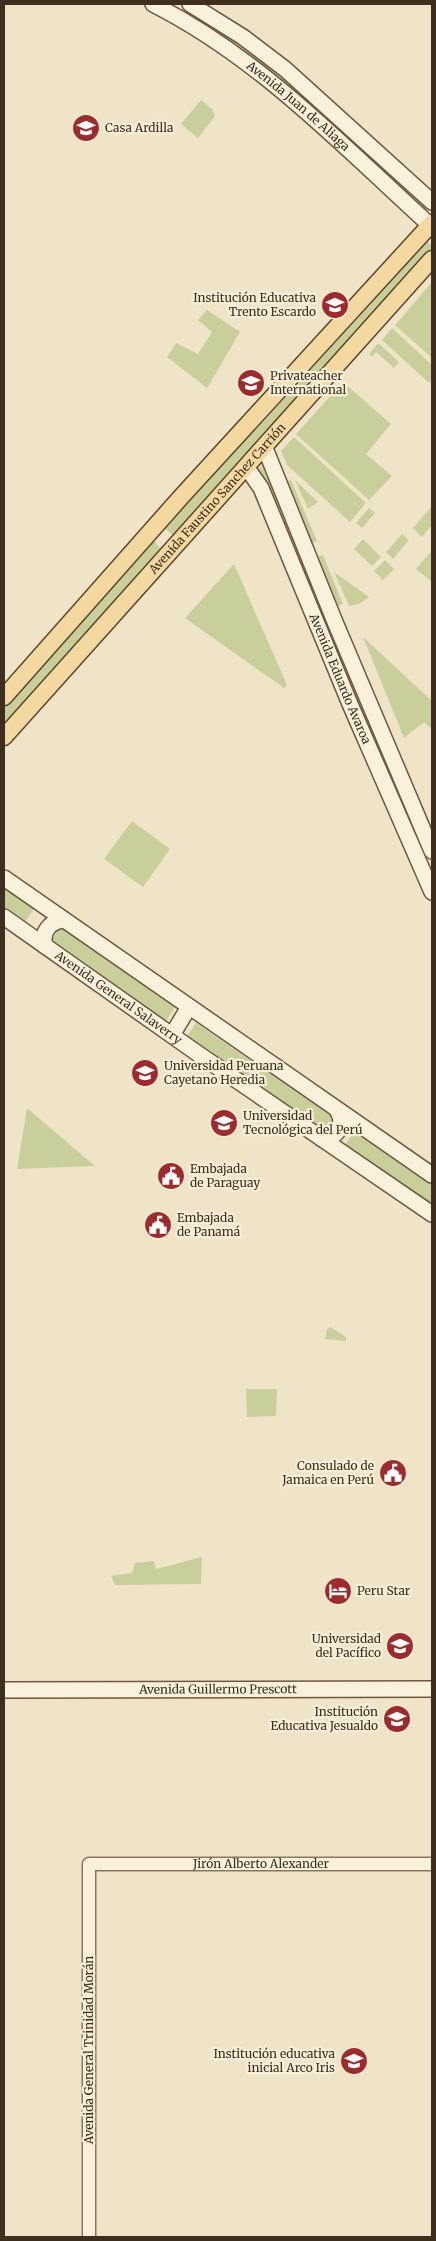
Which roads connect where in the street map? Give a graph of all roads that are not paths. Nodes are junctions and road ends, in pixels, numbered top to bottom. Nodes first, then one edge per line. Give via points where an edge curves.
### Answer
1 (153, 4) edge
2 (190, 4) edge
3 (432, 202) edge
4 (431, 225) edge
5 (432, 260) edge
6 (265, 448) junction
7 (247, 468) junction
8 (154, 530) junction
9 (175, 548) junction
10 (326, 599) junction
11 (309, 606) junction
12 (4, 697) edge
13 (377, 720) junction
14 (361, 727) junction
15 (4, 738) edge
16 (432, 851) edge
17 (4, 878) edge
18 (432, 892) edge
19 (41, 904) junction
20 (4, 917) edge
21 (64, 920) junction
22 (25, 932) junction
23 (45, 946) junction
24 (189, 1007) junction
25 (172, 1035) junction
26 (338, 1110) junction
27 (359, 1124) junction
28 (322, 1139) junction
29 (341, 1152) junction
30 (432, 1175) edge
31 (432, 1214) edge
32 (432, 1689) edge
33 (4, 1690) edge
34 (89, 1864) joint
35 (432, 1864) edge
36 (89, 2237) edge

1 - 4 main road, Avenida Juan de Aliaga via 263,75
2 - 3 main road, Avenida Juan de Aliaga via 243,37 285,70
4 - 8 main road
5 - 6 main road, Avenida Faustino Sanchez Carrión
6 - 7 main road, Avenida Faustino Sanchez Carrión
6 - 10 main road, Avenida Eduardo Avaroa
7 - 9 main road, Avenida Faustino Sanchez Carrión
7 - 11 main road, Avenida Eduardo Avaroa via 261,488
8 - 9 main road
8 - 12 main road
9 - 15 main road, Avenida Faustino Sanchez Carrión
10 - 11 main road
10 - 13 main road, Avenida Eduardo Avaroa
11 - 14 main road, Avenida Eduardo Avaroa
13 - 14 main road
13 - 16 main road, Avenida Eduardo Avaroa
14 - 18 main road, Avenida Eduardo Avaroa
17 - 19 main road
19 - 21 main road
19 - 22 main road via 40,920
20 - 22 main road, Avenida General Salaverry
21 - 23 main road via 47,929
21 - 24 main road
22 - 23 main road, Avenida General Salaverry
23 - 25 main road, Avenida General Salaverry
24 - 25 main road
24 - 26 main road
25 - 28 main road, Avenida General Salaverry
26 - 27 main road
26 - 28 main road via 342,1120 340,1128 333,1137
27 - 29 main road via 342,1134
27 - 30 main road
28 - 29 main road, Avenida General Salaverry
29 - 31 main road, Avenida General Salaverry
32 - 33 main road, Avenida Guillermo Prescott
34 - 35 street, Jirón Alberto Alexander
34 - 36 street, Avenida General Trinidad Morán

